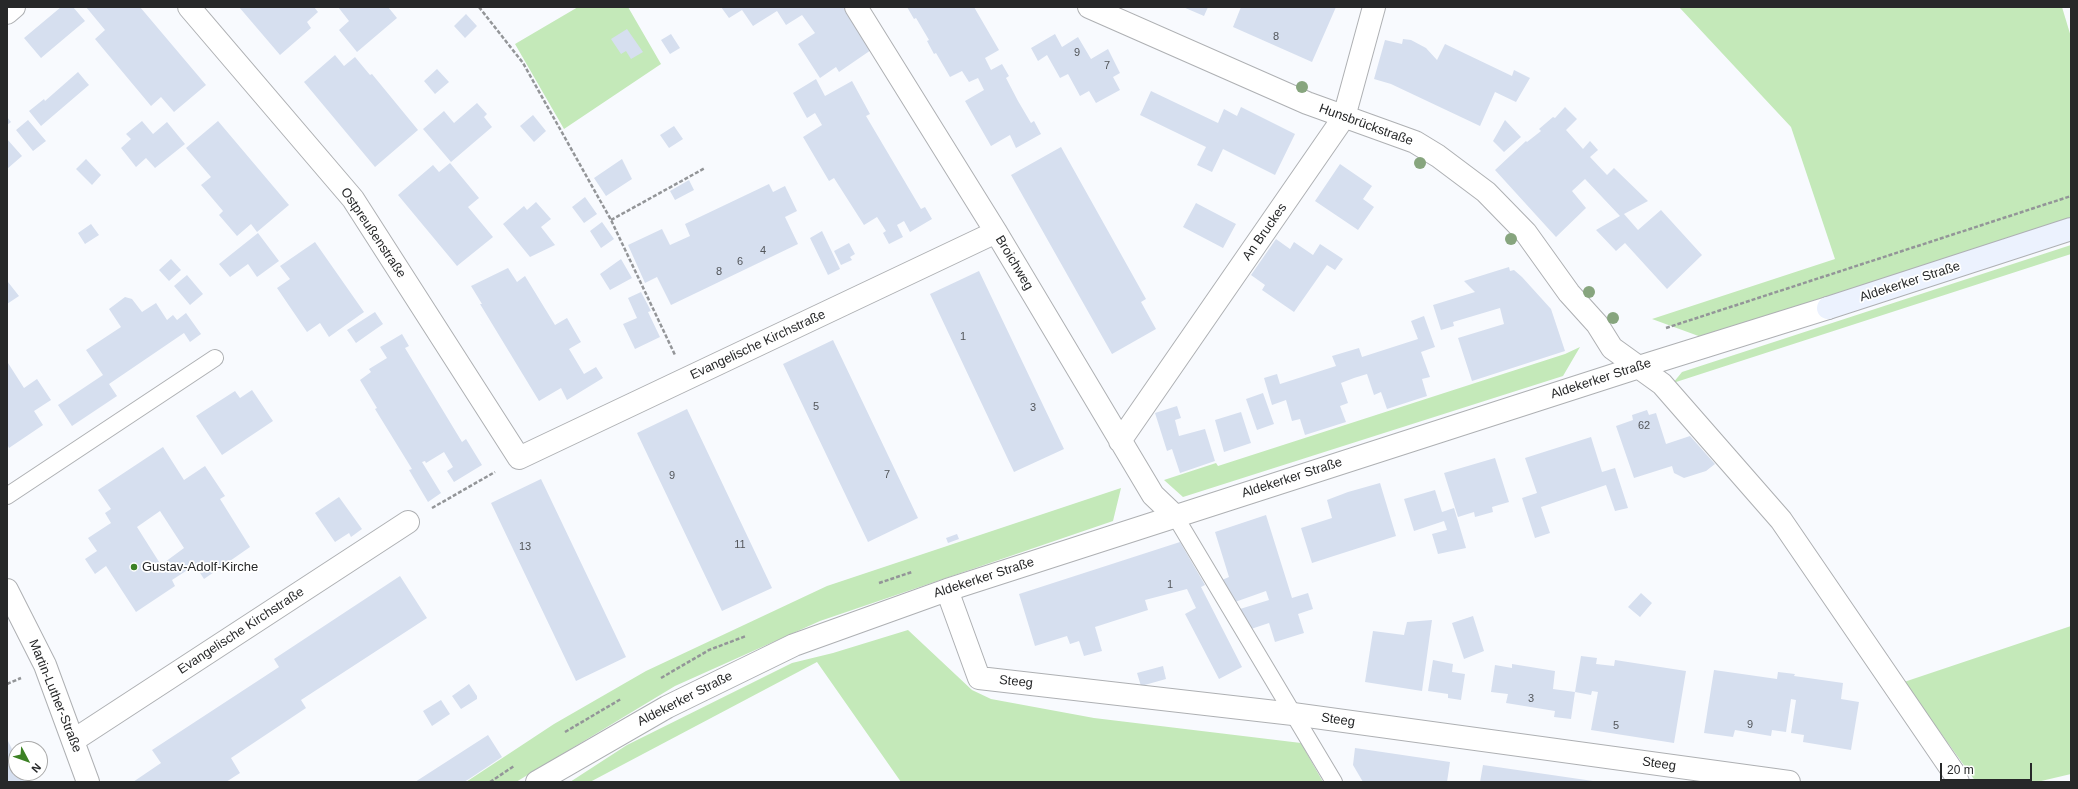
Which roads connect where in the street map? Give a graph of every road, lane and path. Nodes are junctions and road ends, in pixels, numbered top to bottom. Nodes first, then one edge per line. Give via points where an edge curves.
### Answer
1 (14, 7) edge
2 (189, 7) edge
3 (479, 7) edge
4 (856, 7) edge
5 (1090, 7) edge
6 (1374, 7) edge
7 (7, 13) edge
8 (1344, 117) junction
9 (705, 168) dead end
10 (2071, 196) edge
11 (611, 220) junction
12 (2071, 229) edge
13 (996, 232) junction
14 (1681, 322) dead end
15 (215, 358) dead end
16 (1639, 367) junction
17 (687, 379) junction
18 (1120, 441) junction
19 (520, 458) junction
20 (7, 496) edge
21 (1175, 516) junction
22 (408, 522) joint
23 (7, 590) edge
24 (947, 590) junction
25 (1293, 714) junction
26 (74, 740) junction
27 (88, 782) edge
28 (537, 782) edge
29 (1334, 782) edge
30 (1789, 782) edge
31 (1958, 782) edge

1 - 7 street
2 - 19 street, Ostpreußenstraße via 353,199
3 - 11 path via 523,63
4 - 13 street, Broichweg
5 - 8 street, Hunsbrückstraße
6 - 8 street, An Bruckes
8 - 16 street, Hunsbrückstraße via 1415,142 1486,192 1526,234 1569,293 1597,324 1612,348
8 - 18 street, An Bruckes
9 - 11 path
10 - 14 path
11 - 17 path
12 - 16 street, Aldekerker Straße
13 - 17 street, Evangelische Kirchstraße
13 - 18 street, Broichweg
15 - 20 lane
16 - 21 street, Aldekerker Straße
16 - 31 street, Hunsbrückstraße via 1662,384 1781,520
17 - 19 street, Evangelische Kirchstraße
18 - 21 street, Broichweg via 1153,495
19 - 22 path
21 - 24 street, Aldekerker Straße
21 - 25 lane
22 - 26 street, Evangelische Kirchstraße
23 - 26 street, Martin-Luther-Straße via 45,665
24 - 25 street, Steeg via 979,678
24 - 28 street, Aldekerker Straße via 794,645 667,706
25 - 29 lane
25 - 30 street, Steeg
26 - 27 street, Martin-Luther-Straße

